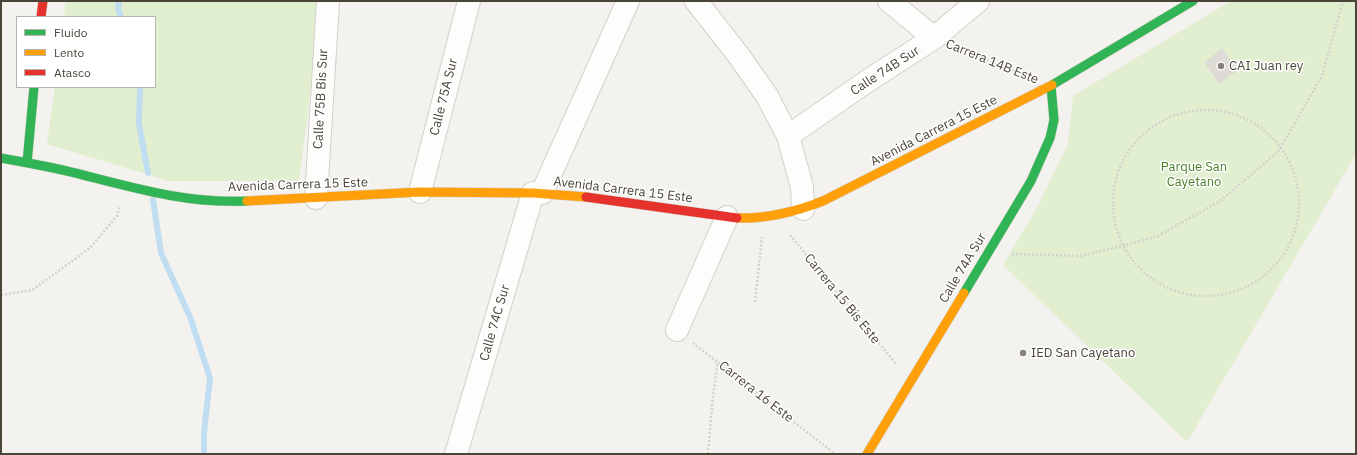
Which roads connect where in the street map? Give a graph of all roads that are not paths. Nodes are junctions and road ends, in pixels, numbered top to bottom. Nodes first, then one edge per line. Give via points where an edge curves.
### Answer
1 (43, 1) edge
2 (328, 1) edge
3 (469, 1) edge
4 (628, 1) edge
5 (696, 1) edge
6 (889, 1) edge
7 (978, 1) edge
8 (1193, 1) edge
9 (41, 16) edge
10 (934, 38) junction
11 (1051, 86) junction
12 (34, 88) edge
13 (788, 136) junction
14 (1, 158) edge
15 (26, 163) junction
16 (420, 192) junction
17 (537, 193) junction
18 (316, 198) junction
19 (803, 209) junction
20 (727, 217) junction
21 (677, 330) road end
22 (456, 454) edge
23 (867, 454) edge

1 - 9 main road
2 - 18 street, Calle 75B Bis Sur
3 - 16 street, Calle 75A Sur
4 - 17 street, Calle 74C Sur
5 - 13 street via 739,56 766,96
6 - 10 street
7 - 10 street, Calle 74B Sur
8 - 11 main road, Avenida Carrera 15 Este
10 - 13 street, Calle 74B Sur
11 - 19 main road, Avenida Carrera 15 Este via 862,182
11 - 23 main road, Calle 74A Sur via 1054,120 1050,138 1031,181
12 - 15 main road
13 - 19 street via 802,187
14 - 15 main road, Avenida Carrera 15 Este
15 - 18 main road, Avenida Carrera 15 Este via 174,197 243,201
16 - 17 main road, Avenida Carrera 15 Este
16 - 18 main road, Avenida Carrera 15 Este
17 - 20 main road, Avenida Carrera 15 Este via 599,198
17 - 22 street, Calle 74C Sur
19 - 20 main road, Avenida Carrera 15 Este via 775,216
20 - 21 street

